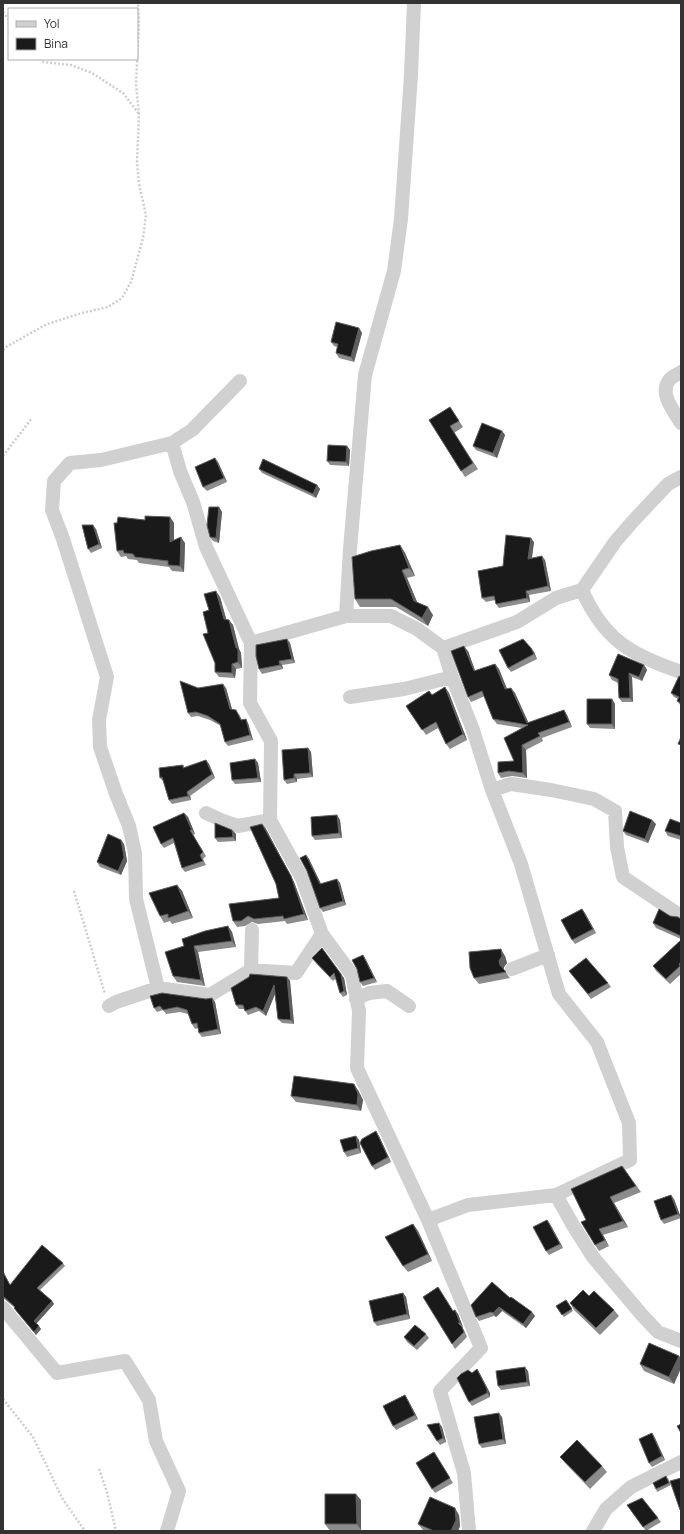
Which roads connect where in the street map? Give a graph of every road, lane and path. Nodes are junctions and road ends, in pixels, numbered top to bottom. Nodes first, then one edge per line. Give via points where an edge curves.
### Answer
1 (138, 3) edge
2 (414, 3) edge
3 (138, 53) edge
4 (41, 60) edge
5 (138, 60) edge
6 (139, 114) junction
7 (3, 350) edge
8 (681, 372) edge
9 (240, 381) dead end
10 (32, 418) dead end
11 (681, 423) edge
12 (172, 443) junction
13 (3, 456) edge
14 (681, 477) edge
15 (582, 590) junction
16 (346, 616) junction
17 (251, 644) junction
18 (443, 648) junction
19 (681, 672) edge
20 (452, 677) junction
21 (350, 697) dead end
22 (492, 790) junction
23 (206, 813) dead end
24 (270, 820) junction
25 (74, 891) dead end
26 (681, 914) edge
27 (252, 930) dead end
28 (322, 934) junction
29 (548, 955) junction
30 (512, 969) dead end
31 (251, 970) junction
32 (158, 988) junction
33 (356, 999) junction
34 (109, 1006) joint
35 (409, 1006) dead end
36 (556, 1195) junction
37 (428, 1220) junction
38 (3, 1308) edge
39 (681, 1341) edge
40 (3, 1399) edge
41 (681, 1462) edge
42 (99, 1469) dead end
43 (85, 1531) edge
44 (116, 1531) edge
45 (167, 1531) edge
46 (469, 1531) edge
47 (593, 1531) edge

1 - 3 path
2 - 16 street via 401,218 394,271 365,375
4 - 6 path via 72,65 92,73 123,93
5 - 6 path via 136,84
6 - 7 path via 137,162 146,215 143,238 131,282 122,298 108,307 47,324
8 - 11 street via 670,378 666,385 666,396
9 - 12 street via 192,430
10 - 13 path
12 - 17 street via 206,547
12 - 32 street via 101,460 70,463 54,481 52,510 107,677 99,720 100,747 129,826 135,853 136,899
14 - 15 street via 668,484 634,520 615,542
15 - 18 street via 556,598 517,622
15 - 19 street via 590,608 622,646 655,663
16 - 17 street
16 - 18 street via 391,616 418,629
17 - 24 street via 250,703 272,741
18 - 20 street
20 - 21 street via 404,689
20 - 22 street via 473,730
22 - 26 street via 511,784 551,790 594,799 615,811 617,847 623,878
22 - 29 street via 521,864
23 - 24 street via 238,826
24 - 28 street via 302,878
25 - 34 path
27 - 31 street
28 - 31 street via 296,973
28 - 33 street via 352,975
29 - 30 street
29 - 36 street via 559,994 597,1042 629,1123 630,1160
31 - 32 street via 210,995
32 - 34 street
33 - 35 street via 369,993 387,991
33 - 37 street via 359,1011 356,1068
36 - 37 street via 468,1205
36 - 39 street via 593,1257 642,1315 658,1332
37 - 46 street via 481,1348 440,1390 464,1473
38 - 45 street via 57,1373 125,1361 149,1400 156,1441 179,1491
40 - 43 path via 33,1437 62,1498
41 - 47 street via 631,1487 606,1509
42 - 44 path

